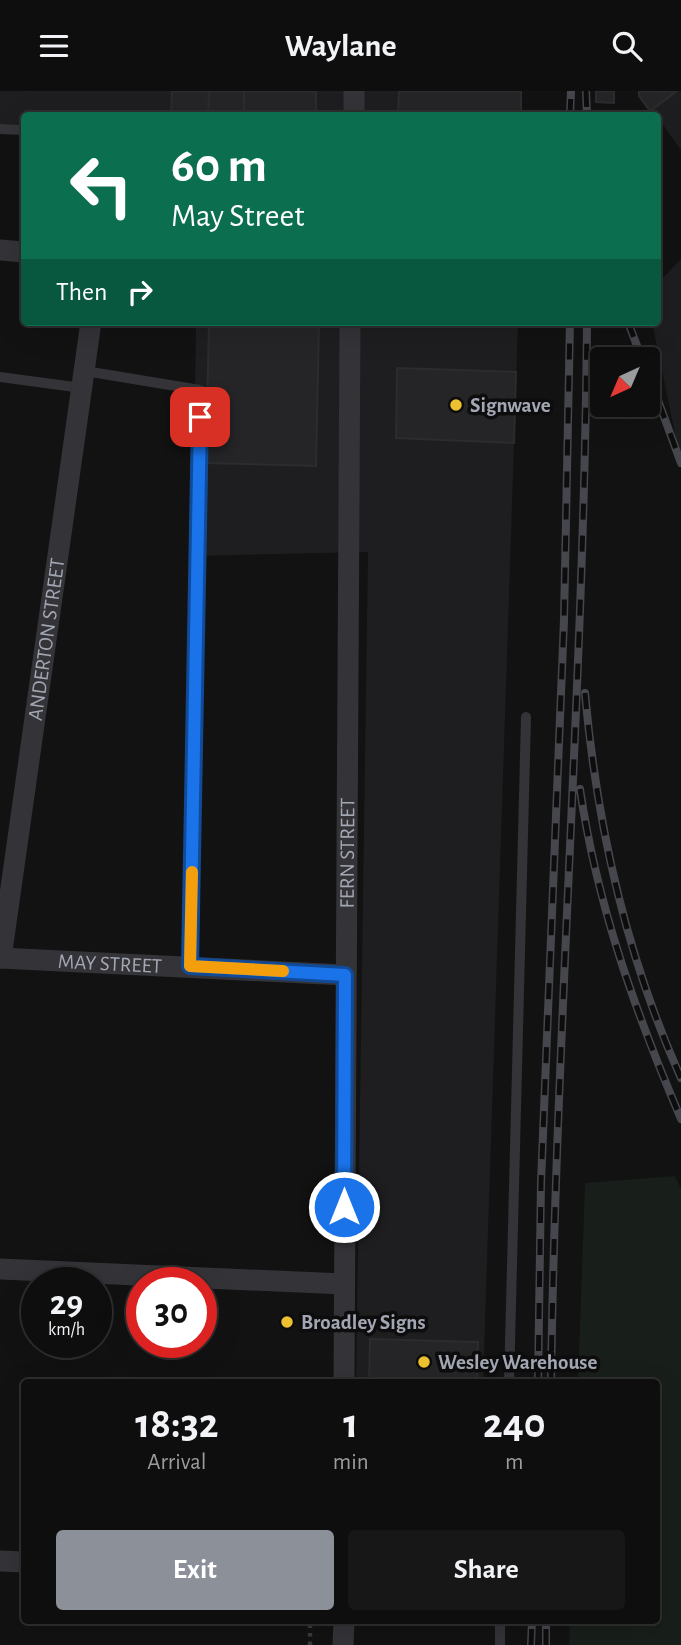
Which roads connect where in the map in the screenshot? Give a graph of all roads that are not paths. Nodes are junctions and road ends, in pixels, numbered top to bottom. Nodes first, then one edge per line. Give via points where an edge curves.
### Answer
1 (354, 91) edge
2 (354, 112) edge
3 (0, 129) edge
4 (21, 131) edge
5 (0, 250) edge
6 (21, 252) edge
7 (91, 326) edge
8 (349, 326) edge
9 (0, 377) edge
10 (84, 380) junction
11 (526, 717) dead end
12 (0, 958) edge
13 (190, 966) junction
14 (345, 975) junction
15 (0, 1269) edge
16 (344, 1284) junction
17 (344, 1379) edge
18 (509, 1379) edge
19 (0, 1561) edge
20 (21, 1562) edge
21 (344, 1624) edge
22 (500, 1624) edge
23 (344, 1645) edge
24 (500, 1645) edge

1 - 2 street
3 - 4 lane
5 - 6 street
7 - 10 street, ANDERTON STREET
8 - 14 street, FERN STREET
9 - 10 lane
10 - 12 street, ANDERTON STREET
10 - 13 lane via 200,390
11 - 18 lane
12 - 13 street, MAY STREET
13 - 14 street, MAY STREET
14 - 16 street, FERN STREET
15 - 16 street
16 - 17 street, FERN STREET
19 - 20 street
21 - 23 street
22 - 24 lane

